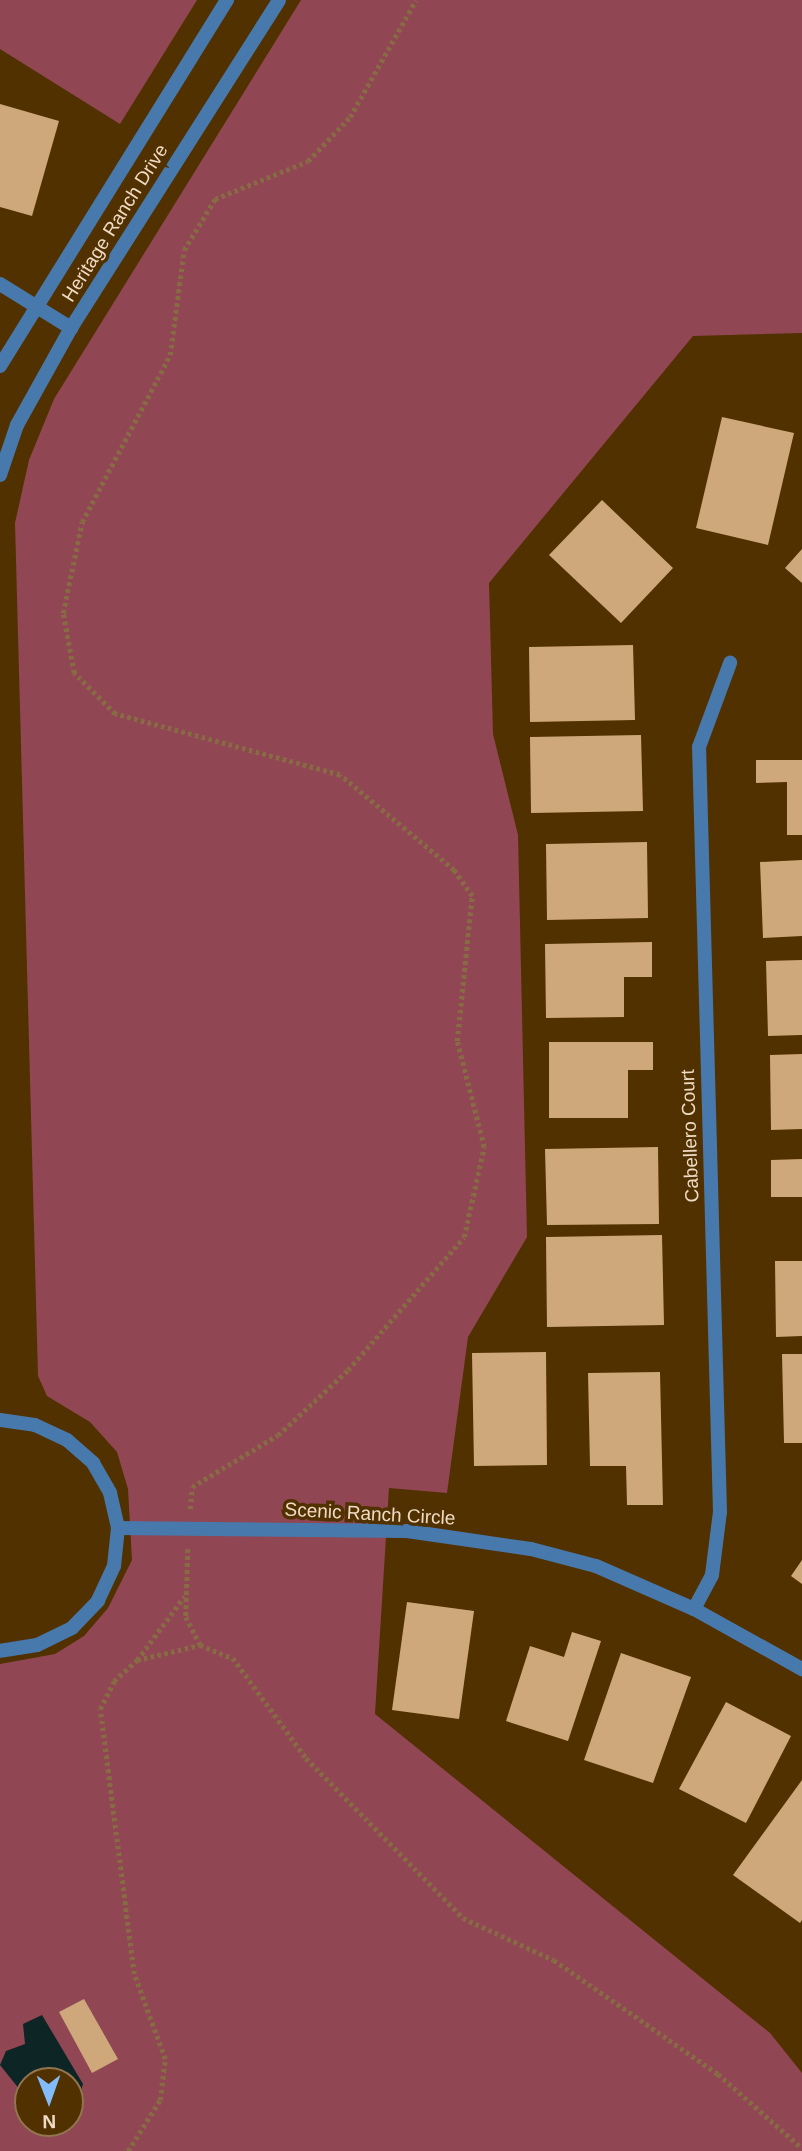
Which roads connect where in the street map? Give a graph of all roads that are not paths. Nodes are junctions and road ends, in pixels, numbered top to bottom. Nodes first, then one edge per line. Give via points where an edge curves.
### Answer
1 (227, 0) edge
2 (279, 0) edge
3 (0, 284) edge
4 (35, 304) junction
5 (71, 328) junction
6 (0, 366) edge
7 (0, 475) edge
8 (730, 663) dead end
9 (0, 1406) edge
10 (0, 1420) edge
11 (118, 1528) junction
12 (694, 1609) junction
13 (0, 1651) edge
14 (802, 1669) edge

1 - 4 street, Heritage Ranch Drive
2 - 5 street, Heritage Ranch Drive
3 - 4 street
4 - 5 street
4 - 6 street, Heritage Ranch Drive
5 - 7 street, Heritage Ranch Drive via 17,425
8 - 12 street, Cabellero Court via 699,747 720,1513 712,1575
9 - 10 street
10 - 11 street via 35,1425 85,1455 110,1493
11 - 12 street, Scenic Ranch Circle via 189,1526 469,1538 596,1566
11 - 13 street via 114,1566 98,1601 72,1628 37,1646
12 - 14 street, Scenic Ranch Circle

